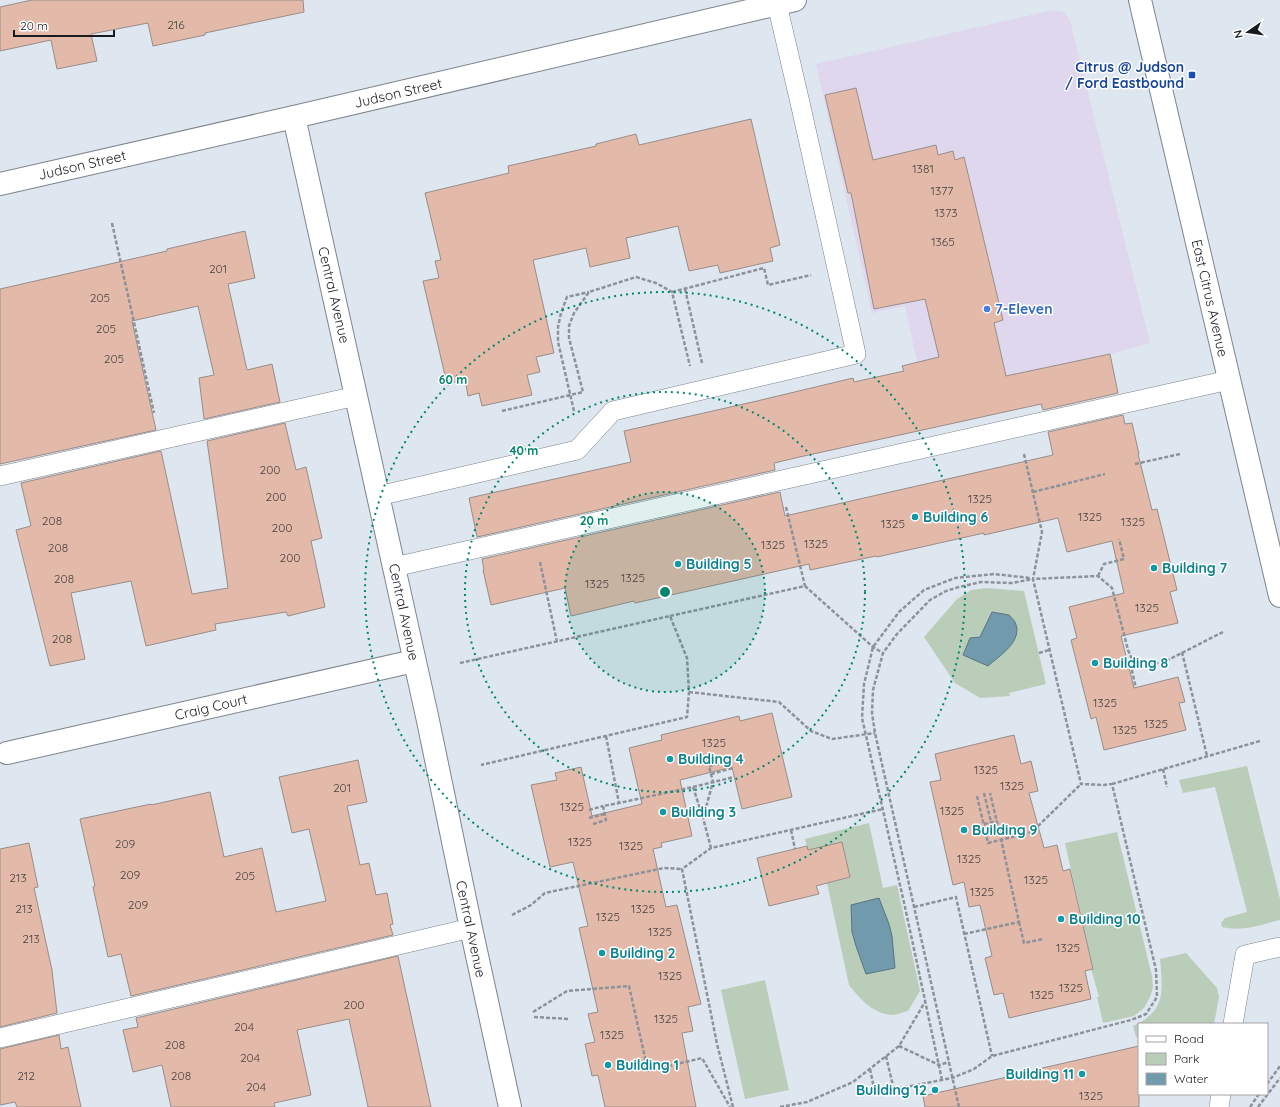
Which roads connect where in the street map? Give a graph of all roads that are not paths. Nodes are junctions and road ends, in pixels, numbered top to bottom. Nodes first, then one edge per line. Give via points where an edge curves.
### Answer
1 (1140, 0) edge
2 (786, 2) edge
3 (294, 117) junction
4 (0, 184) edge
5 (1229, 380) junction
6 (356, 396) junction
7 (0, 476) edge
8 (378, 496) junction
9 (394, 567) junction
10 (1280, 596) edge
11 (414, 661) junction
12 (7, 753) dead end
13 (471, 928) junction
14 (1280, 947) edge
15 (1233, 1023) edge
16 (0, 1038) edge
17 (1221, 1095) edge
18 (510, 1107) edge
19 (1219, 1107) edge

1 - 5 street, East Citrus Avenue
2 - 3 street, Judson Street
2 - 8 lane via 800,100 856,354 613,411 577,450
3 - 4 street, Judson Street
3 - 6 street, Central Avenue
5 - 9 lane
5 - 10 street, East Citrus Avenue
6 - 7 lane
6 - 8 street, Central Avenue
8 - 9 street, Central Avenue
9 - 11 street, Central Avenue
11 - 12 street, Craig Court
11 - 13 street, Central Avenue
13 - 16 lane
13 - 18 street, Central Avenue
14 - 15 lane via 1245,956
17 - 19 lane

